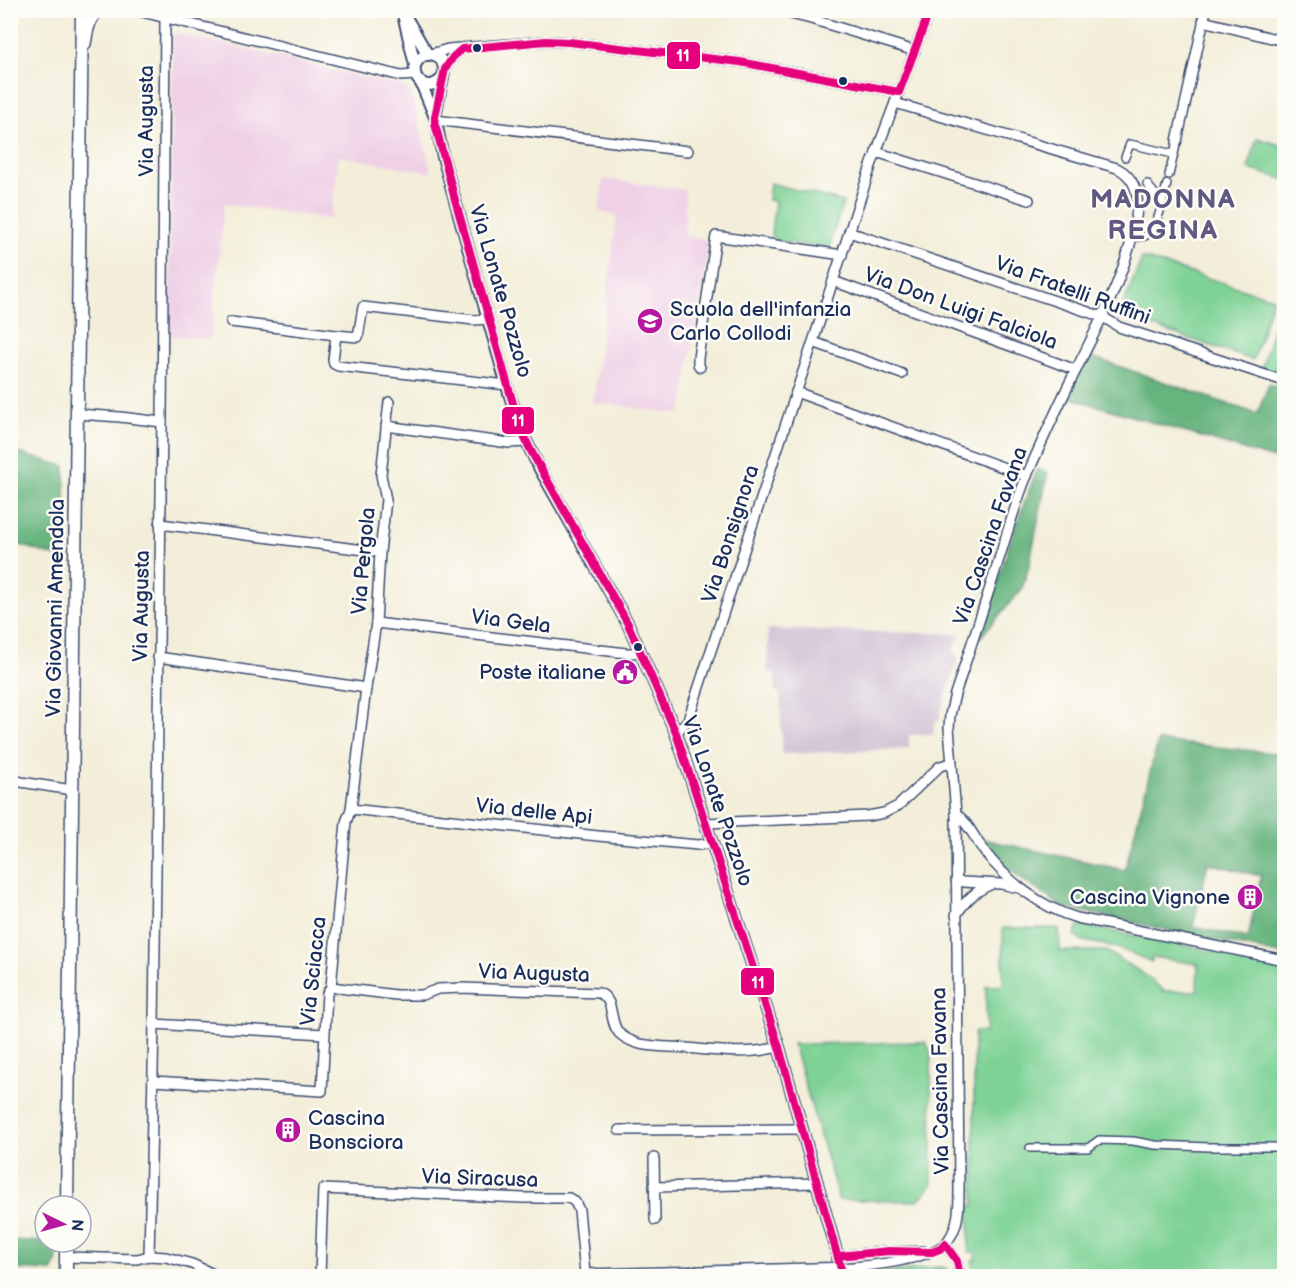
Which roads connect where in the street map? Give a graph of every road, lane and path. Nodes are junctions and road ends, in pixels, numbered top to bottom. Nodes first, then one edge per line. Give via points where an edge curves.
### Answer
1 (82, 10) edge
2 (101, 10) edge
3 (134, 10) edge
4 (402, 10) edge
5 (774, 10) edge
6 (930, 10) edge
7 (1206, 10) edge
8 (165, 18) junction
9 (1203, 21) junction
10 (1284, 42) edge
11 (462, 49) junction
12 (915, 51) junction
13 (429, 54) junction
14 (81, 70) junction
15 (444, 73) junction
16 (417, 74) junction
17 (899, 92) junction
18 (895, 103) junction
19 (435, 118) junction
20 (1176, 141) joint
21 (688, 151) dead end
22 (876, 152) junction
23 (1173, 154) junction
24 (1125, 157) dead end
25 (1169, 175) dead end
26 (1147, 184) dead end
27 (1167, 184) dead end
28 (1029, 200) dead end
29 (1162, 203) junction
30 (849, 232) junction
31 (1137, 237) dead end
32 (842, 255) junction
33 (833, 281) junction
34 (1103, 317) junction
35 (488, 319) junction
36 (231, 322) dead end
37 (336, 335) junction
38 (813, 342) junction
39 (700, 367) dead end
40 (1076, 370) junction
41 (902, 374) dead end
42 (1284, 381) edge
43 (507, 385) junction
44 (796, 393) junction
45 (389, 402) dead end
46 (77, 414) junction
47 (162, 422) junction
48 (386, 426) junction
49 (526, 442) junction
50 (1027, 476) junction
51 (160, 524) junction
52 (380, 552) junction
53 (376, 623) junction
54 (640, 649) junction
55 (158, 657) junction
56 (366, 688) junction
57 (676, 733) junction
58 (952, 763) junction
59 (10, 778) edge
60 (72, 790) junction
61 (351, 809) junction
62 (956, 814) junction
63 (706, 823) junction
64 (712, 843) junction
65 (956, 880) junction
66 (993, 883) junction
67 (1021, 889) junction
68 (956, 915) junction
69 (1284, 960) edge
70 (331, 987) junction
71 (154, 1024) junction
72 (324, 1034) junction
73 (779, 1047) junction
74 (153, 1081) junction
75 (620, 1130) dead end
76 (803, 1130) junction
77 (1284, 1146) edge
78 (1030, 1148) dead end
79 (654, 1158) dead end
80 (818, 1183) junction
81 (654, 1187) junction
82 (67, 1194) edge
83 (655, 1220) dead end
84 (938, 1249) junction
85 (149, 1256) junction
86 (838, 1256) junction
87 (66, 1257) joint
88 (842, 1272) edge
89 (659, 1274) edge
90 (585, 1275) edge
91 (66, 1276) edge
92 (217, 1276) edge
93 (320, 1276) edge
94 (960, 1276) edge

1 - 14 main road, Via Giovanni Amendola
2 - 14 street via 89,26
3 - 8 street
4 - 13 street
4 - 16 street
5 - 12 street
6 - 12 street, Via Bonsignora
7 - 9 street
8 - 16 street via 401,76
8 - 47 street, Via Augusta
9 - 10 street
9 - 20 street
11 - 13 street
11 - 15 street
11 - 17 street via 569,42 751,64
12 - 17 street, Via Bonsignora
13 - 15 street via 440,58
13 - 16 street via 421,57
14 - 46 main road, Via Giovanni Amendola
15 - 16 street via 431,85
15 - 19 street
16 - 19 street
17 - 18 street, Via Bonsignora
18 - 22 street, Via Bonsignora
18 - 34 street, Via Cascina Favana via 1112,166 1129,178 1135,188 1137,210 1132,236
19 - 21 street
19 - 35 street, Via Lonate Pozzolo
20 - 23 street
22 - 28 street
22 - 30 street, Via Bonsignora
23 - 24 street via 1130,144
23 - 25 street
26 - 29 street
27 - 29 street
29 - 31 street via 1153,228 1145,236
30 - 32 street, Via Bonsignora
30 - 34 street, Via Fratelli Ruffini
32 - 33 street, Via Bonsignora
32 - 39 street via 716,236 698,358
33 - 38 street, Via Bonsignora
33 - 40 street, Via Don Luigi Falciola
34 - 40 street, Via Cascina Favana
34 - 42 street, Via Fratelli Ruffini via 1119,327
35 - 37 street via 363,307 358,337
35 - 43 street, Via Lonate Pozzolo
36 - 37 street
37 - 43 street via 333,360 338,366
38 - 41 street
38 - 44 street, Via Bonsignora
40 - 50 street, Via Cascina Favana
43 - 49 street, Via Lonate Pozzolo
44 - 50 street
44 - 57 street, Via Bonsignora via 688,720
45 - 48 street, Via Pergola
46 - 47 street
46 - 60 main road, Via Giovanni Amendola
47 - 51 street, Via Augusta
48 - 49 street
48 - 52 street, Via Pergola via 381,475 386,500
49 - 54 street, Via Lonate Pozzolo
50 - 58 street, Via Cascina Favana via 951,711
51 - 52 street
51 - 55 street, Via Augusta
52 - 53 street, Via Pergola
53 - 54 street, Via Gela via 626,653
53 - 56 street, Via Pergola
54 - 57 street, Via Lonate Pozzolo
55 - 56 street
55 - 71 street, Via Augusta
56 - 61 street, Via Sciacca
57 - 63 street, Via Lonate Pozzolo
58 - 62 street, Via Cascina Favana
58 - 63 street via 941,765 898,806 879,814
59 - 60 street
60 - 82 main road, Via Giovanni Amendola
61 - 64 street, Via delle Api via 609,837
61 - 70 street, Via Sciacca via 346,822
62 - 65 street, Via Cascina Favana
62 - 67 street via 994,863
63 - 64 street, Via Lonate Pozzolo
64 - 73 street, Via Lonate Pozzolo
65 - 66 street
65 - 68 street, Via Cascina Favana
66 - 67 street
66 - 68 street via 967,899
67 - 69 street via 1055,910 1077,918
68 - 84 street, Via Cascina Favana via 959,1198 954,1230
70 - 72 street, Via Sciacca via 327,993
70 - 73 street, Via Augusta via 407,996 462,988 599,993 608,1000 618,1032 635,1043 735,1052
71 - 72 street
71 - 74 street, Via Augusta
72 - 74 street, Via Sciacca via 322,1091
73 - 76 street, Via Lonate Pozzolo
74 - 85 street, Via Augusta
75 - 76 street
76 - 80 street, Via Lonate Pozzolo
77 - 78 street via 1210,1147 1099,1140 1088,1148
79 - 81 street
80 - 81 street
80 - 86 street, Via Lonate Pozzolo
81 - 83 street
84 - 86 street
84 - 88 street, Via Siracusa
84 - 94 street via 957,1261
85 - 87 street
85 - 92 street via 177,1259
86 - 88 street, Via Lonate Pozzolo
87 - 91 main road
88 - 89 street, Via Siracusa
89 - 90 street, Via Siracusa
90 - 93 street, Via Siracusa via 579,1210 569,1198 323,1189

